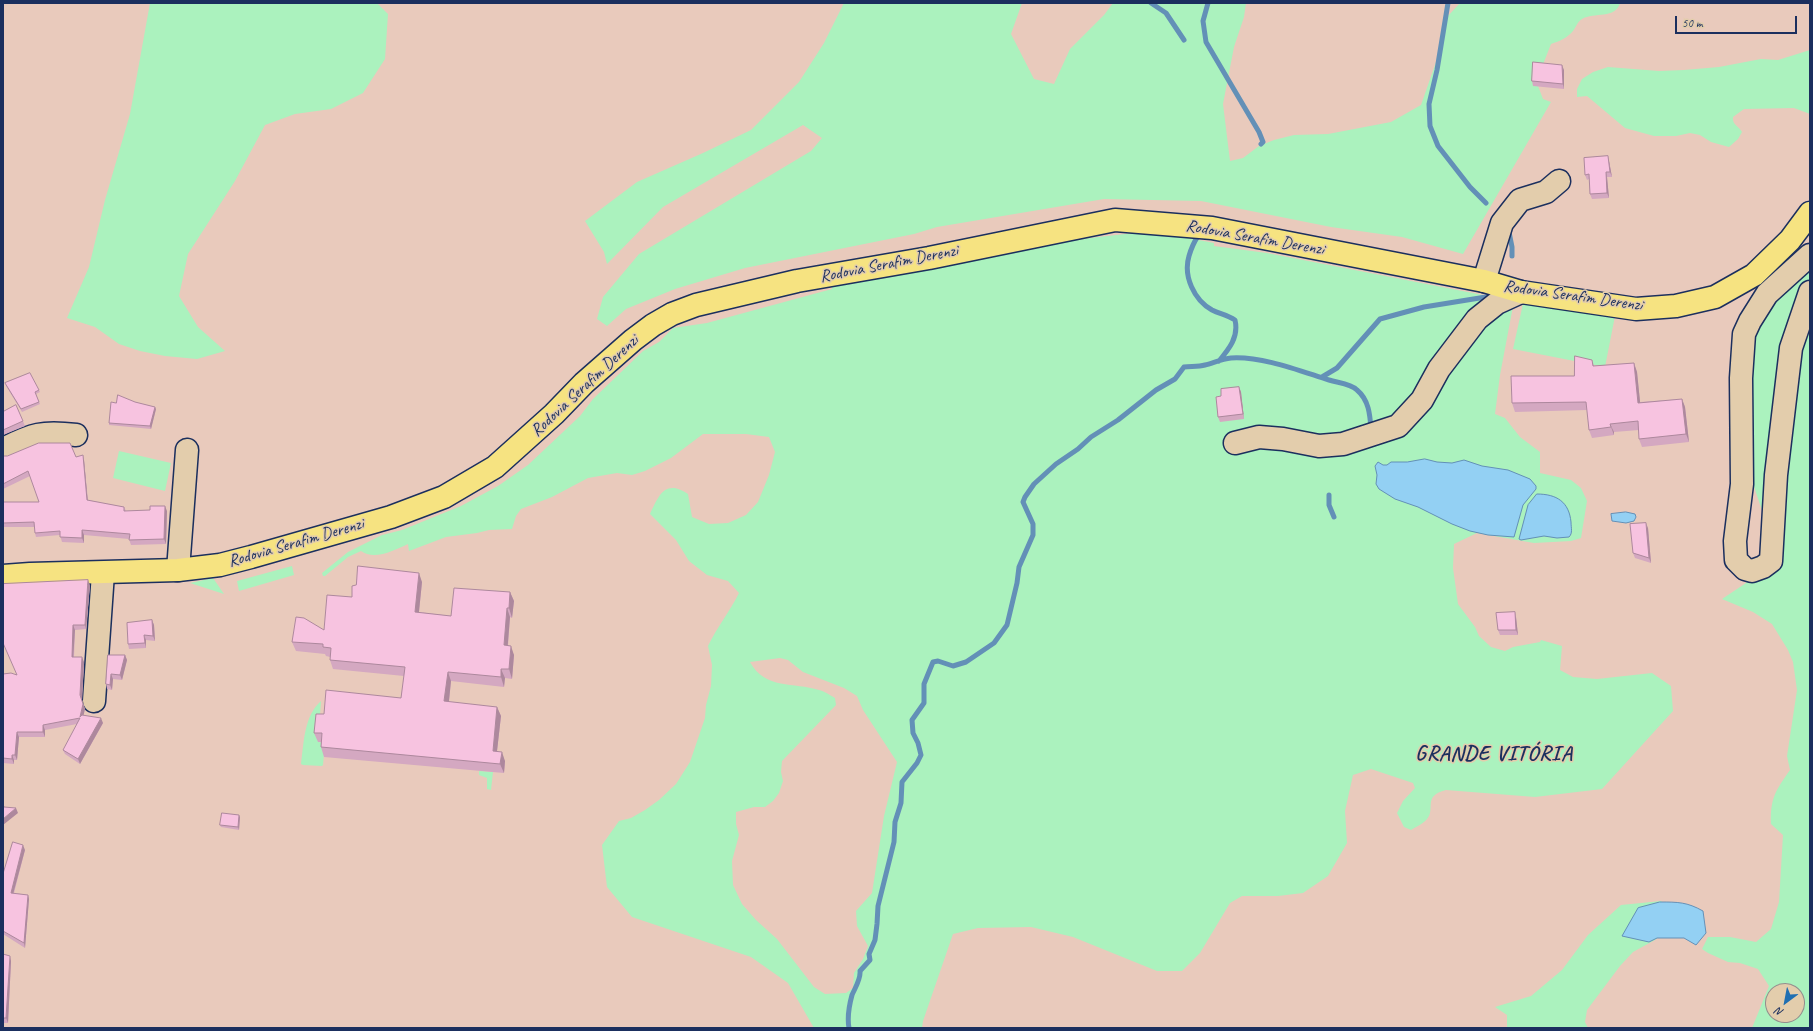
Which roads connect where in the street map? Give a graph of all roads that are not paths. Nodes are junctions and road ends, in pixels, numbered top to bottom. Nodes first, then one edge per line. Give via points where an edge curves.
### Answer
1 (1559, 180) dead end
2 (1810, 213) edge
3 (1810, 255) edge
4 (1484, 281) junction
5 (1521, 292) junction
6 (1810, 292) edge
7 (76, 435) dead end
8 (1236, 443) dead end
9 (3, 449) edge
10 (187, 450) dead end
11 (178, 570) junction
12 (103, 573) junction
13 (3, 576) edge
14 (94, 701) dead end

1 - 4 street via 1546,192 1520,200 1502,223
2 - 5 main road, Rodovia Serafim Derenzi via 1790,240 1754,275 1715,297 1676,306 1636,309
3 - 6 street via 1768,294 1744,334 1741,378 1742,484 1735,541 1736,560 1745,569 1752,571 1771,562 1776,475 1791,348
4 - 5 main road, Rodovia Serafim Derenzi
4 - 11 main road, Rodovia Serafim Derenzi via 1212,228 1115,220 929,258 797,281 696,305 653,325 632,340 584,383 495,467 444,497 391,517 251,558
5 - 8 street via 1497,303 1477,319 1440,369 1422,400 1398,426 1343,444 1319,446 1259,437
7 - 9 street via 43,433 28,436
10 - 11 street
11 - 12 main road, Rodovia Serafim Derenzi
12 - 13 main road, Rodovia Serafim Derenzi
12 - 14 street

